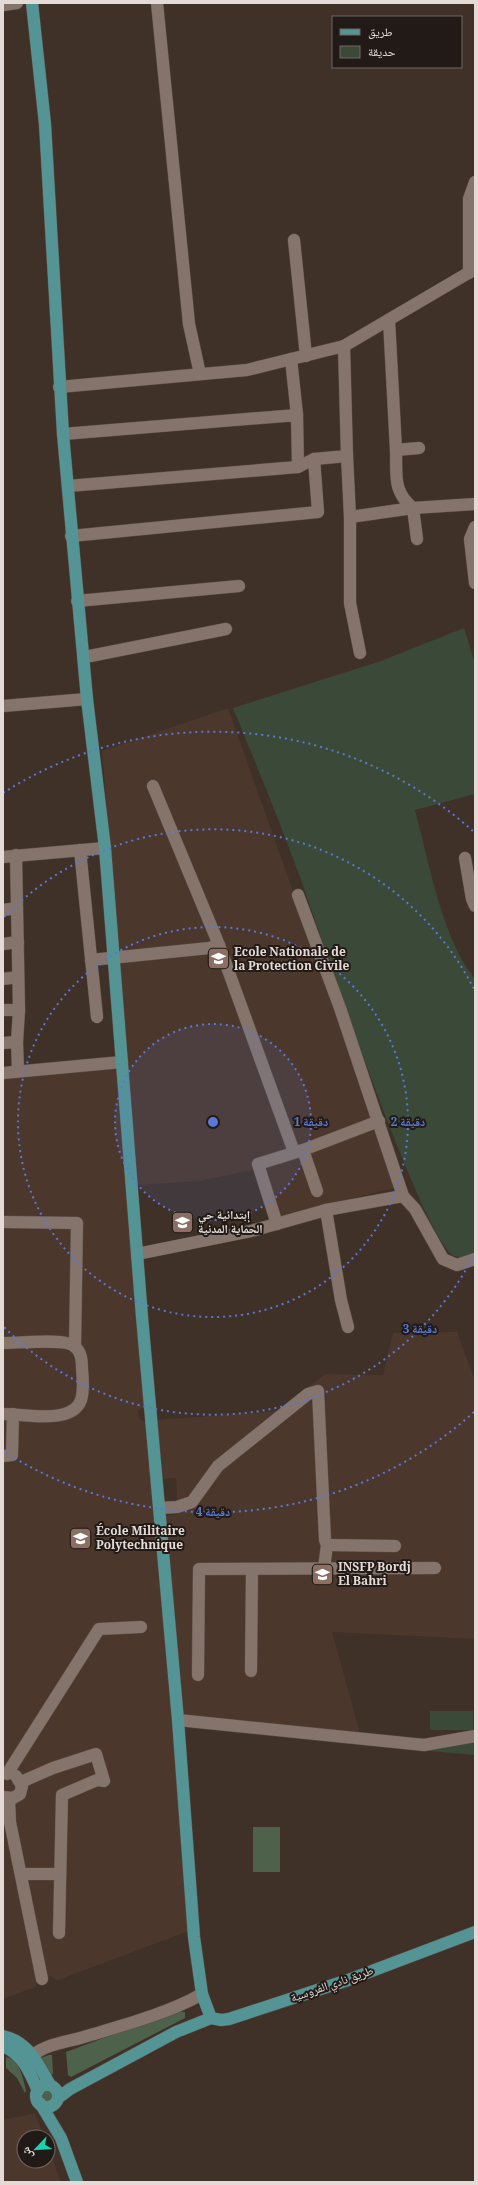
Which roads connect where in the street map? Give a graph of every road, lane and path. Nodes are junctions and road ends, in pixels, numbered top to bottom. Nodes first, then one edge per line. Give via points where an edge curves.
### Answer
1 (17, 3) edge
2 (32, 3) edge
3 (157, 3) edge
4 (3, 5) edge
5 (475, 182) edge
6 (294, 240) dead end
7 (472, 271) edge
8 (389, 320) junction
9 (344, 346) junction
10 (306, 356) junction
11 (291, 359) junction
12 (200, 374) junction
13 (59, 387) junction
14 (297, 415) junction
15 (62, 434) junction
16 (419, 448) dead end
17 (396, 450) junction
18 (347, 456) junction
19 (314, 459) junction
20 (298, 467) junction
21 (68, 486) junction
22 (475, 504) edge
23 (413, 508) junction
24 (350, 518) junction
25 (475, 527) edge
26 (72, 536) junction
27 (417, 539) dead end
28 (475, 583) edge
29 (239, 586) dead end
30 (77, 601) junction
31 (226, 629) dead end
32 (360, 653) dead end
33 (85, 657) junction
34 (87, 699) junction
35 (3, 706) edge
36 (153, 786) dead end
37 (105, 848) junction
38 (80, 850) junction
39 (16, 855) junction
40 (3, 856) edge
41 (465, 858) dead end
42 (298, 895) dead end
43 (475, 906) edge
44 (17, 908) junction
45 (3, 910) edge
46 (18, 942) junction
47 (3, 944) edge
48 (219, 945) junction
49 (114, 957) junction
50 (91, 960) junction
51 (18, 977) junction
52 (3, 979) edge
53 (3, 1010) edge
54 (19, 1010) junction
55 (97, 1016) dead end
56 (16, 1042) junction
57 (3, 1043) edge
58 (122, 1062) junction
59 (18, 1071) junction
60 (3, 1073) edge
61 (379, 1121) junction
62 (298, 1151) junction
63 (317, 1191) dead end
64 (403, 1196) junction
65 (326, 1210) junction
66 (3, 1222) edge
67 (277, 1224) junction
68 (137, 1254) junction
69 (475, 1259) edge
70 (348, 1327) dead end
71 (3, 1343) edge
72 (75, 1347) junction
73 (8, 1414) edge
74 (9, 1457) edge
75 (160, 1508) junction
76 (327, 1545) junction
77 (395, 1546) dead end
78 (324, 1568) junction
79 (435, 1568) dead end
80 (252, 1570) junction
81 (141, 1627) dead end
82 (251, 1671) dead end
83 (198, 1675) dead end
84 (178, 1720) junction
85 (475, 1736) edge
86 (4, 1772) edge
87 (21, 1782) junction
88 (6, 1798) edge
89 (21, 1874) junction
90 (60, 1874) junction
91 (475, 1932) edge
92 (59, 1933) dead end
93 (42, 1978) dead end
94 (202, 1994) junction
95 (211, 2018) junction
96 (3, 2036) edge
97 (3, 2046) edge
98 (33, 2055) junction
99 (38, 2091) junction
100 (55, 2094) junction
101 (40, 2104) junction
102 (60, 2138) junction
103 (77, 2182) edge

1 - 4 street
2 - 13 main road via 45,124
3 - 12 street via 189,324
5 - 7 street via 469,199
6 - 10 street
7 - 8 street
8 - 9 street
8 - 17 street
9 - 10 street
9 - 18 street
10 - 11 street
11 - 12 street via 246,370
11 - 14 street
12 - 13 street
13 - 15 main road
14 - 15 street
14 - 20 street
15 - 21 main road
16 - 17 street
17 - 23 street via 398,491
18 - 19 street
18 - 24 street
19 - 20 street
19 - 26 street via 318,512
20 - 21 street
21 - 26 main road
22 - 23 street
23 - 24 street
23 - 27 street
24 - 32 street via 350,603
25 - 28 street via 470,539
26 - 30 main road
29 - 30 street
30 - 33 main road
31 - 33 street
33 - 34 main road
34 - 35 street
34 - 37 main road
36 - 48 street
37 - 38 street
37 - 49 main road
38 - 39 street
38 - 50 street
39 - 40 street
39 - 44 street
41 - 43 street
42 - 61 street
44 - 45 street
44 - 46 street
46 - 47 street
46 - 51 street
48 - 49 street
48 - 62 street
49 - 50 street
49 - 58 main road
50 - 55 street
51 - 52 street
51 - 54 street
53 - 54 street
54 - 56 street
56 - 57 street
56 - 59 street
58 - 59 street
58 - 68 main road
59 - 60 street
61 - 62 street
61 - 64 street
62 - 63 street
62 - 67 street via 258,1164
64 - 65 street
64 - 69 street via 415,1209 443,1259 457,1265
65 - 67 street
65 - 70 street
66 - 72 street via 77,1223
67 - 68 street
68 - 75 main road
71 - 72 street via 62,1343
72 - 73 street via 80,1352 82,1360 83,1392 75,1410 63,1416
73 - 74 street
75 - 76 street via 192,1502 218,1466 308,1394 318,1391
75 - 84 main road
76 - 77 street
76 - 78 street
78 - 79 street
78 - 80 street
80 - 82 street
80 - 83 street via 198,1569
81 - 86 street via 99,1629
84 - 85 street via 424,1745
84 - 94 main road via 194,1937
86 - 87 street via 17,1776
87 - 88 street via 20,1794
87 - 90 street via 52,1768 96,1754 104,1781 96,1780 62,1795
88 - 89 street
89 - 90 street
89 - 93 street
90 - 92 street
91 - 95 main road, طريق نادي الفروسية via 348,1980 229,2019
94 - 95 main road
94 - 98 street via 182,2004 108,2030 47,2047
95 - 100 main road via 176,2032 70,2089
96 - 98 main road via 22,2044
97 - 99 main road via 23,2061
98 - 100 main road
99 - 100 main road via 43,2086
99 - 101 main road
100 - 101 main road via 47,2106
100 - 102 main road
101 - 102 main road
102 - 103 main road

